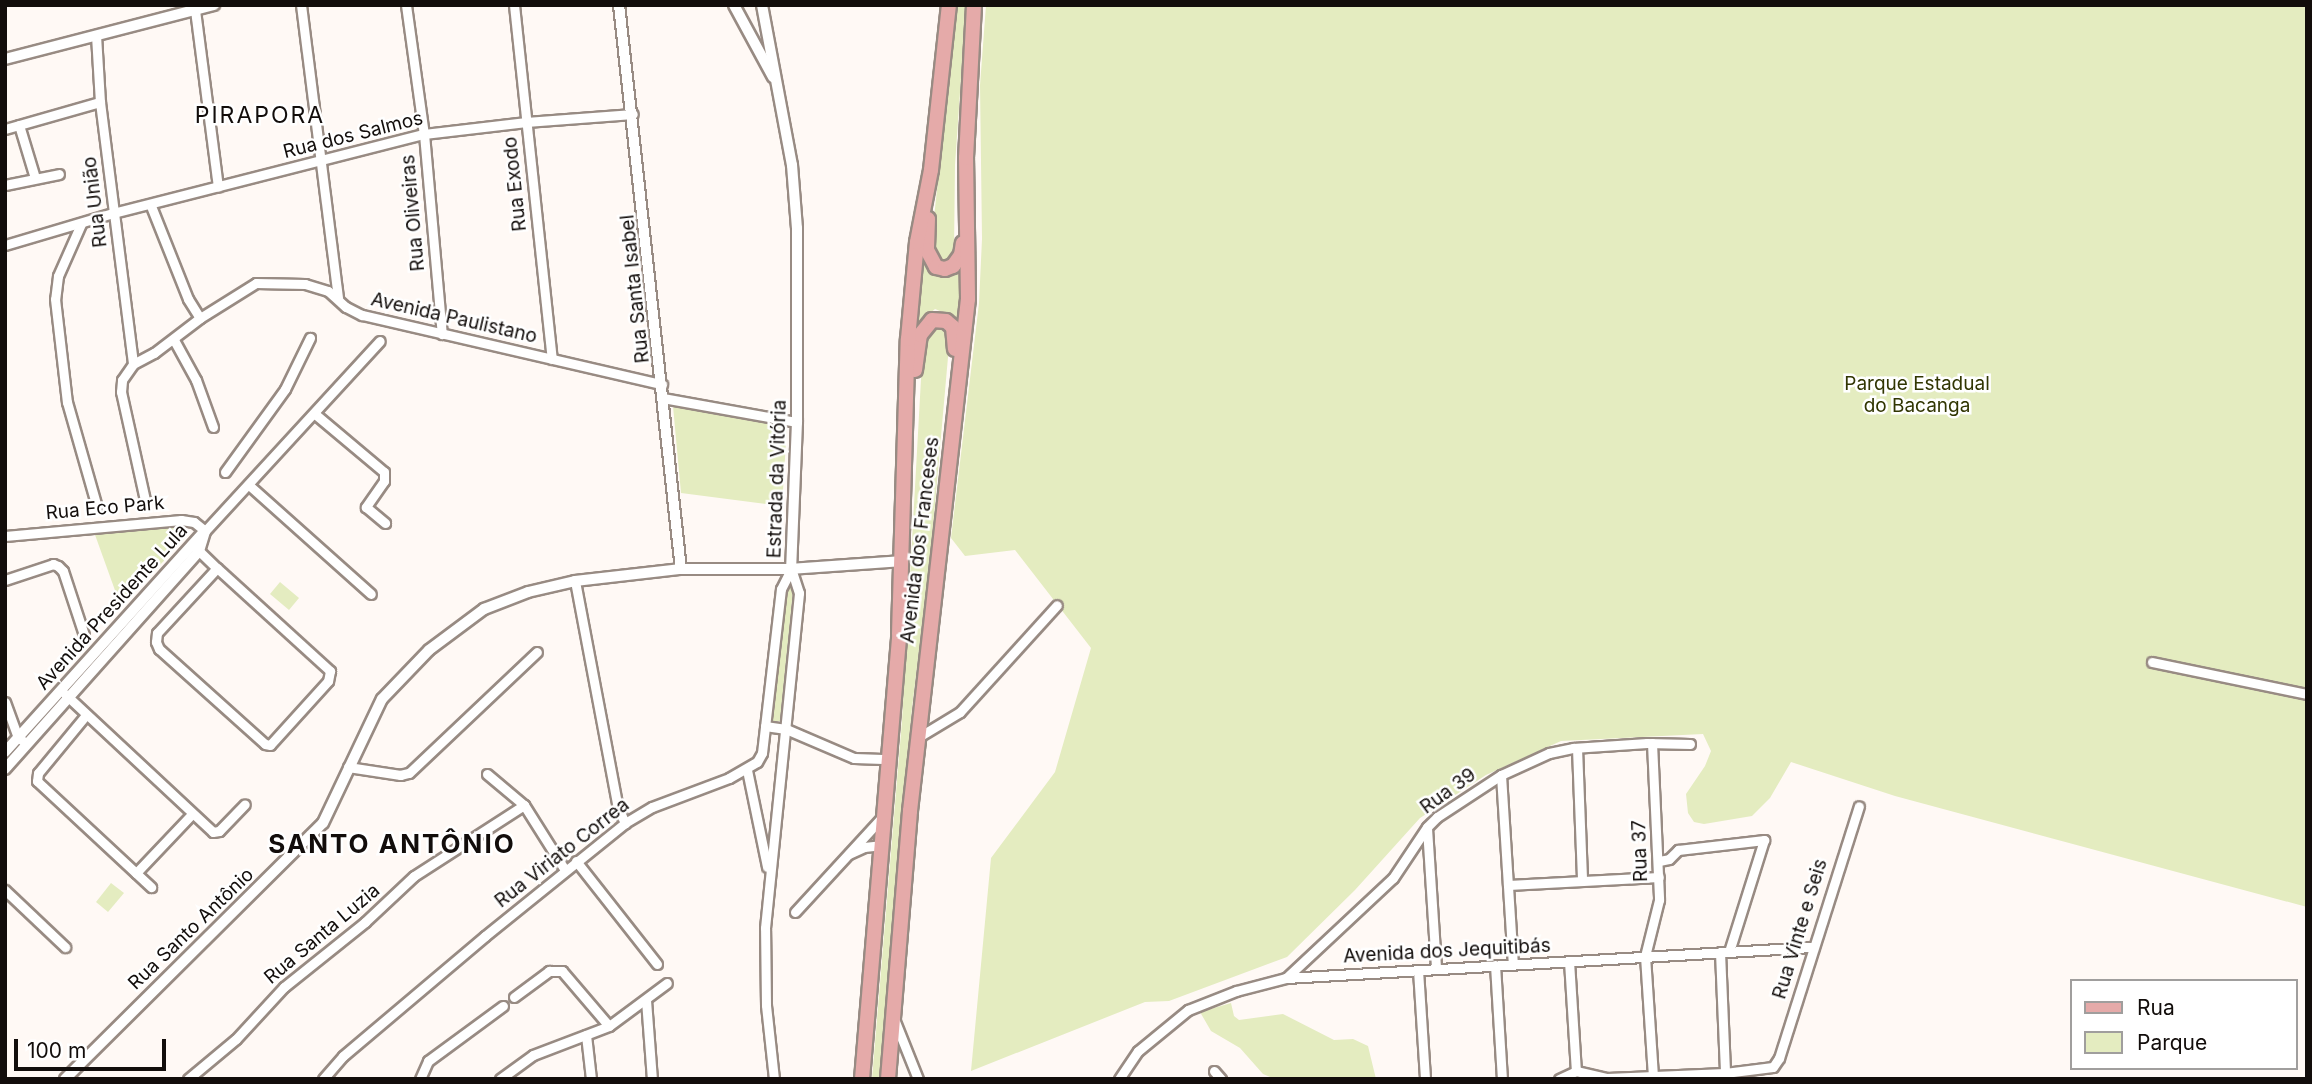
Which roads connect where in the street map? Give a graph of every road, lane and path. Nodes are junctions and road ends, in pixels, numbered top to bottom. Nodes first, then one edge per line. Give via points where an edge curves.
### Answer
1 (214, 5) edge
2 (301, 5) edge
3 (406, 5) edge
4 (514, 5) edge
5 (620, 5) edge
6 (734, 5) edge
7 (762, 5) edge
8 (949, 5) edge
9 (974, 5) edge
10 (195, 10) junction
11 (96, 35) junction
12 (5, 59) edge
13 (778, 86) junction
14 (100, 102) junction
15 (634, 114) junction
16 (526, 122) junction
17 (19, 125) junction
18 (5, 129) edge
19 (424, 134) junction
20 (966, 158) junction
21 (319, 162) junction
22 (931, 170) junction
23 (59, 174) dead end
24 (36, 178) junction
25 (5, 185) edge
26 (218, 187) junction
27 (151, 206) junction
28 (113, 213) junction
29 (81, 224) junction
30 (5, 246) edge
31 (338, 298) junction
32 (200, 318) junction
33 (442, 334) junction
34 (310, 338) dead end
35 (174, 340) junction
36 (380, 341) dead end
37 (552, 359) junction
38 (133, 364) junction
39 (662, 384) junction
40 (663, 398) junction
41 (315, 414) junction
42 (797, 422) junction
43 (213, 428) dead end
44 (906, 448) junction
45 (947, 461) junction
46 (225, 472) dead end
47 (250, 486) junction
48 (145, 500) dead end
49 (97, 507) dead end
50 (385, 523) dead end
51 (205, 531) junction
52 (5, 536) edge
53 (196, 548) junction
54 (902, 561) junction
55 (217, 568) junction
56 (681, 569) junction
57 (790, 569) junction
58 (5, 580) edge
59 (575, 581) junction
60 (371, 594) dead end
61 (1057, 606) dead end
62 (84, 635) dead end
63 (537, 652) dead end
64 (2151, 662) dead end
65 (61, 690) junction
66 (2307, 694) edge
67 (70, 699) junction
68 (5, 702) edge
69 (86, 716) junction
70 (765, 726) junction
71 (786, 729) junction
72 (18, 737) junction
73 (917, 738) junction
74 (1652, 743) junction
75 (1690, 744) dead end
76 (27, 745) junction
77 (1577, 748) junction
78 (5, 752) edge
79 (890, 759) junction
80 (348, 766) junction
81 (5, 769) edge
82 (747, 770) junction
83 (486, 774) dead end
84 (1501, 775) junction
85 (245, 804) dead end
86 (524, 805) junction
87 (1859, 806) dead end
88 (192, 814) junction
89 (885, 814) junction
90 (625, 823) junction
91 (1426, 827) junction
92 (883, 845) junction
93 (848, 855) junction
94 (576, 861) junction
95 (1659, 861) junction
96 (565, 870) junction
97 (136, 873) junction
98 (1660, 877) junction
99 (769, 879) junction
100 (1582, 881) junction
101 (1508, 886) junction
102 (151, 887) dead end
103 (5, 890) edge
104 (795, 912) dead end
105 (65, 947) dead end
106 (1812, 947) junction
107 (1724, 952) junction
108 (1645, 957) junction
109 (1569, 961) junction
110 (657, 964) dead end
111 (1513, 964) junction
112 (1495, 965) junction
113 (1436, 969) junction
114 (1418, 970) junction
115 (1286, 978) junction
116 (667, 983) dead end
117 (514, 997) dead end
118 (646, 1000) junction
119 (503, 1006) dead end
120 (894, 1018) junction
121 (608, 1026) junction
122 (586, 1035) junction
123 (889, 1071) edge
124 (1576, 1071) junction
125 (1725, 1073) junction
126 (917, 1074) edge
127 (1654, 1077) edge
128 (1607, 1078) edge
129 (65, 1079) edge
130 (188, 1079) edge
131 (323, 1079) edge
132 (420, 1079) edge
133 (500, 1079) edge
134 (592, 1079) edge
135 (652, 1079) edge
136 (774, 1079) edge
137 (862, 1079) edge
138 (1119, 1079) edge
139 (1425, 1079) edge
140 (1502, 1079) edge
141 (1559, 1079) edge

1 - 10 street
2 - 21 street
3 - 19 street, Rua Oliveiras
4 - 16 street, Rua Exodo
5 - 15 street, Rua Santa Isabel
6 - 13 street
7 - 13 street, Estrada da Vitória
8 - 22 main road, Avenida dos Franceses
9 - 20 main road, Avenida dos Franceses
10 - 11 street
10 - 26 street
11 - 12 street
11 - 14 street, Rua União
13 - 42 street, Estrada da Vitória via 792,164 797,240
14 - 17 street
14 - 28 street, Rua União
15 - 16 street, Rua dos Salmos
15 - 39 street, Rua Santa Isabel
16 - 19 street, Rua dos Salmos
16 - 37 street, Rua Exodo
17 - 18 street
17 - 24 street
19 - 21 street, Rua dos Salmos
19 - 33 street, Rua Oliveiras
20 - 22 main road via 962,251 957,263 945,269 933,264 927,250
20 - 45 main road, Avenida dos Franceses via 968,299
21 - 26 street, Rua dos Salmos
21 - 31 street
22 - 44 main road, Avenida dos Franceses via 916,242
23 - 24 street
24 - 25 street
26 - 27 street, Rua dos Salmos
27 - 28 street, Rua dos Salmos
27 - 32 street
28 - 29 street, Rua dos Salmos
28 - 38 street, Rua União
29 - 30 street, Rua dos Salmos
29 - 49 street via 58,276 55,299 67,402
31 - 32 street, Avenida Paulistano via 304,284 268,281 247,286
31 - 33 street, Avenida Paulistano via 353,312
32 - 35 street, Avenida Paulistano
33 - 37 street, Avenida Paulistano
34 - 46 street via 285,388
35 - 38 street, Avenida Paulistano
35 - 43 street via 197,380
36 - 41 street
37 - 39 street, Avenida Paulistano
38 - 48 street via 122,380 121,392
39 - 40 street, Rua Santa Isabel
40 - 42 street
40 - 56 street, Rua Santa Isabel
41 - 47 street
41 - 50 street via 384,472 384,481 366,507
42 - 57 street, Estrada da Vitória
44 - 45 main road via 920,335 929,322 941,319 950,323 956,336
44 - 54 main road, Avenida dos Franceses
45 - 73 main road, Avenida dos Franceses
47 - 51 street
47 - 60 street
51 - 52 street, Rua Eco Park via 194,522 181,520
51 - 53 street, Avenida Presidente Lula
53 - 55 street
53 - 65 street, Avenida Presidente Lula
53 - 67 street, Avenida Presidente Lula
54 - 57 street, Rua Santo Antônio
54 - 79 main road, Avenida dos Franceses
55 - 55 street via 157,633 156,642 270,745 328,681 330,671
56 - 57 street, Rua Santo Antônio
56 - 59 street, Rua Santo Antônio
57 - 70 street via 781,589
57 - 71 street, Estrada da Vitória via 799,593
58 - 62 street via 58,566
59 - 80 street, Rua Santo Antônio via 484,609 429,650 382,699
59 - 90 street via 618,808
61 - 73 street via 960,712
63 - 80 street via 409,773
64 - 66 street
65 - 67 street
65 - 72 street, Avenida Presidente Lula
67 - 69 street
67 - 76 street, Avenida Presidente Lula
68 - 72 street
69 - 88 street
69 - 97 street via 37,780
70 - 71 street
70 - 82 street via 762,753
71 - 79 street via 841,755
71 - 99 street, Estrada da Vitória
72 - 76 street
72 - 78 street, Avenida Presidente Lula
73 - 120 main road, Avenida dos Franceses
74 - 75 street, Rua 39
74 - 77 street, Rua 39
74 - 95 street, Rua 37
76 - 81 street, Avenida Presidente Lula
77 - 84 street, Rua 39 via 1549,753
77 - 100 street
79 - 89 main road, Avenida dos Franceses
80 - 129 street, Rua Santo Antônio via 323,823
82 - 90 street, Rua Viriato Correa via 671,799
82 - 99 street
83 - 86 street
84 - 91 street, Rua 39
84 - 101 street
85 - 88 street via 216,833
86 - 96 street
86 - 130 street, Rua Santa Luzia via 424,868 284,987 236,1039
87 - 106 street, Rua Vinte e Seis
88 - 97 street
89 - 92 main road, Avenida dos Franceses
89 - 93 street
90 - 94 street, Rua Viriato Correa
91 - 113 street
91 - 115 street, Rua 39 via 1393,878
92 - 93 street
92 - 137 main road, Avenida dos Franceses
93 - 104 street
94 - 96 street, Rua Viriato Correa
94 - 110 street
95 - 98 street, Rua 37
95 - 107 street via 1678,850 1764,840
96 - 131 street, Rua Viriato Correa via 343,1056
97 - 102 street
98 - 100 street
98 - 108 street, Rua 37 via 1657,913
99 - 136 street, Estrada da Vitória via 764,965
100 - 101 street
101 - 111 street
103 - 105 street
106 - 107 street, Avenida dos Jequitibás
106 - 125 street, Rua Vinte e Seis via 1776,1064 1768,1069
107 - 108 street, Avenida dos Jequitibás
107 - 125 street
108 - 109 street, Avenida dos Jequitibás
108 - 127 street, Rua 37
109 - 111 street, Avenida dos Jequitibás
109 - 124 street
111 - 112 street, Avenida dos Jequitibás
112 - 113 street, Avenida dos Jequitibás
112 - 140 street
113 - 114 street, Avenida dos Jequitibás
114 - 115 street, Avenida dos Jequitibás
114 - 139 street
115 - 138 street, Avenida dos Jequitibás via 1188,1010 1138,1051
116 - 118 street
117 - 121 street via 549,971 562,971
118 - 121 street
118 - 135 street
119 - 132 street via 428,1061
120 - 123 main road, Avenida dos Franceses
120 - 126 street
121 - 122 street
122 - 133 street via 533,1055
122 - 134 street
123 - 126 street via 902,1059
124 - 128 street
124 - 141 street
125 - 127 street
127 - 128 street

